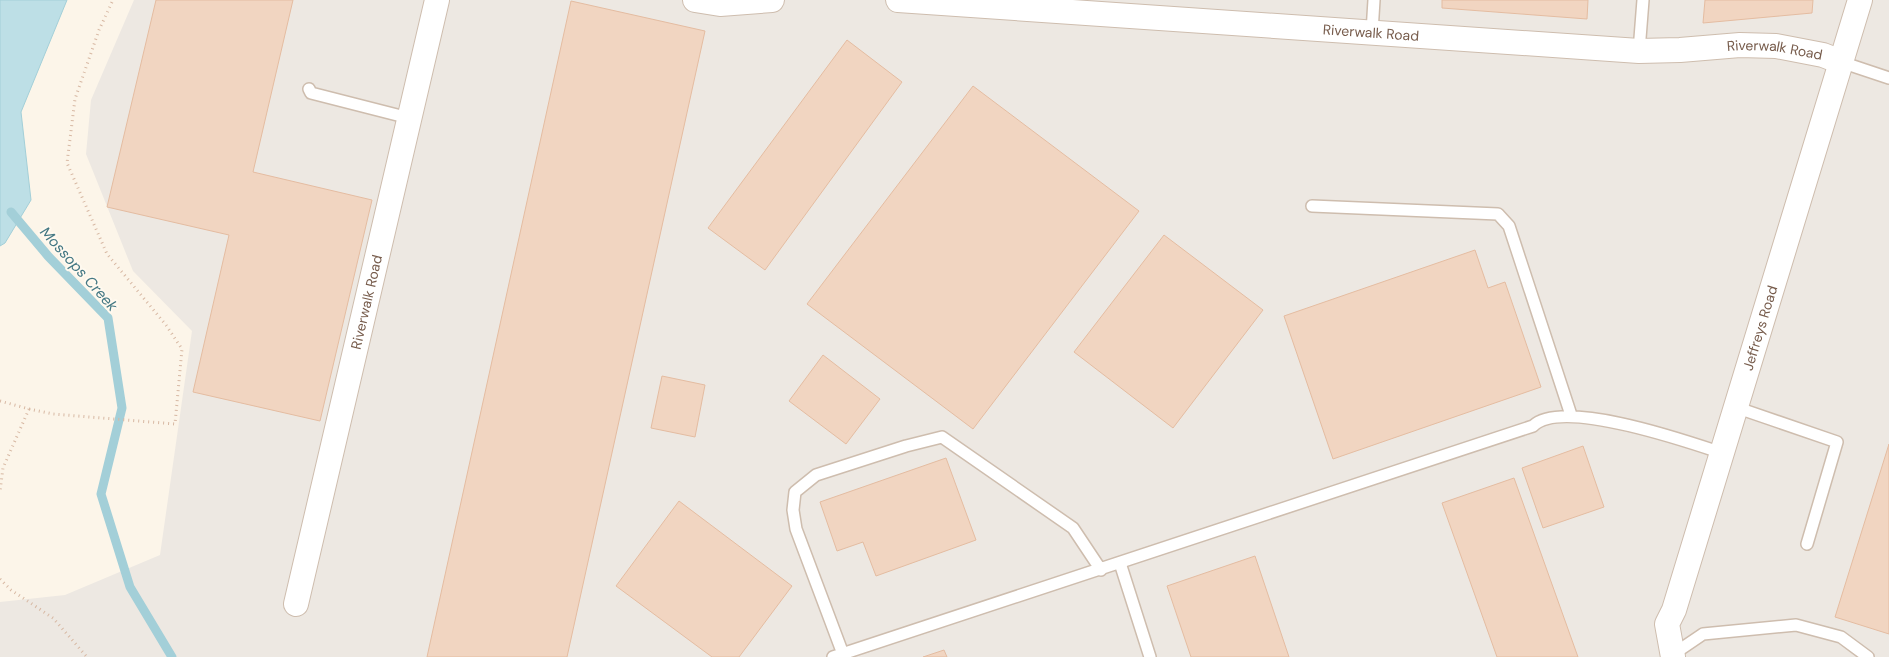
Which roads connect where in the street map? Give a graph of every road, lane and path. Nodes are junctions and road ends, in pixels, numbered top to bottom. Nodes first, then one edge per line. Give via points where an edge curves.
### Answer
1 (113, 0) edge
2 (437, 0) edge
3 (695, 0) edge
4 (772, 0) edge
5 (898, 0) edge
6 (1374, 0) edge
7 (1643, 0) edge
8 (1860, 0) edge
9 (1372, 32) junction
10 (1639, 51) junction
11 (1841, 62) junction
12 (1889, 78) edge
13 (309, 89) dead end
14 (409, 118) junction
15 (1312, 206) dead end
16 (0, 401) edge
17 (1735, 406) junction
18 (29, 410) junction
19 (1571, 415) junction
20 (1722, 453) junction
21 (0, 491) edge
22 (1807, 544) dead end
23 (1120, 563) junction
24 (1101, 570) junction
25 (0, 579) edge
26 (296, 604) dead end
27 (838, 655) edge
28 (1672, 656) edge
29 (87, 657) edge
30 (1150, 657) edge
31 (1868, 657) edge

1 - 18 path via 75,99 67,163 106,254 166,324 182,348 175,424
2 - 14 street, Riverwalk Road
3 - 4 street via 720,4
5 - 9 street, Riverwalk Road
6 - 9 lane
7 - 10 lane
8 - 11 street, Jeffreys Road
9 - 10 street, Riverwalk Road
10 - 11 street, Riverwalk Road via 1776,46
11 - 12 lane
11 - 17 street, Jeffreys Road
13 - 14 lane via 312,93
14 - 26 street, Riverwalk Road
15 - 19 lane via 1498,214 1509,226
16 - 18 path
17 - 20 street, Jeffreys Road
17 - 22 lane via 1837,442
18 - 21 path via 3,468
19 - 20 lane via 1654,430
19 - 23 lane via 1540,420 1533,426
20 - 28 street, Jeffreys Road via 1668,624
23 - 24 lane
23 - 30 lane
24 - 27 lane
24 - 27 lane via 1074,528 942,437 816,475 795,492 793,510 796,529
25 - 29 path via 53,618
28 - 31 lane via 1702,634 1796,625 1841,637

